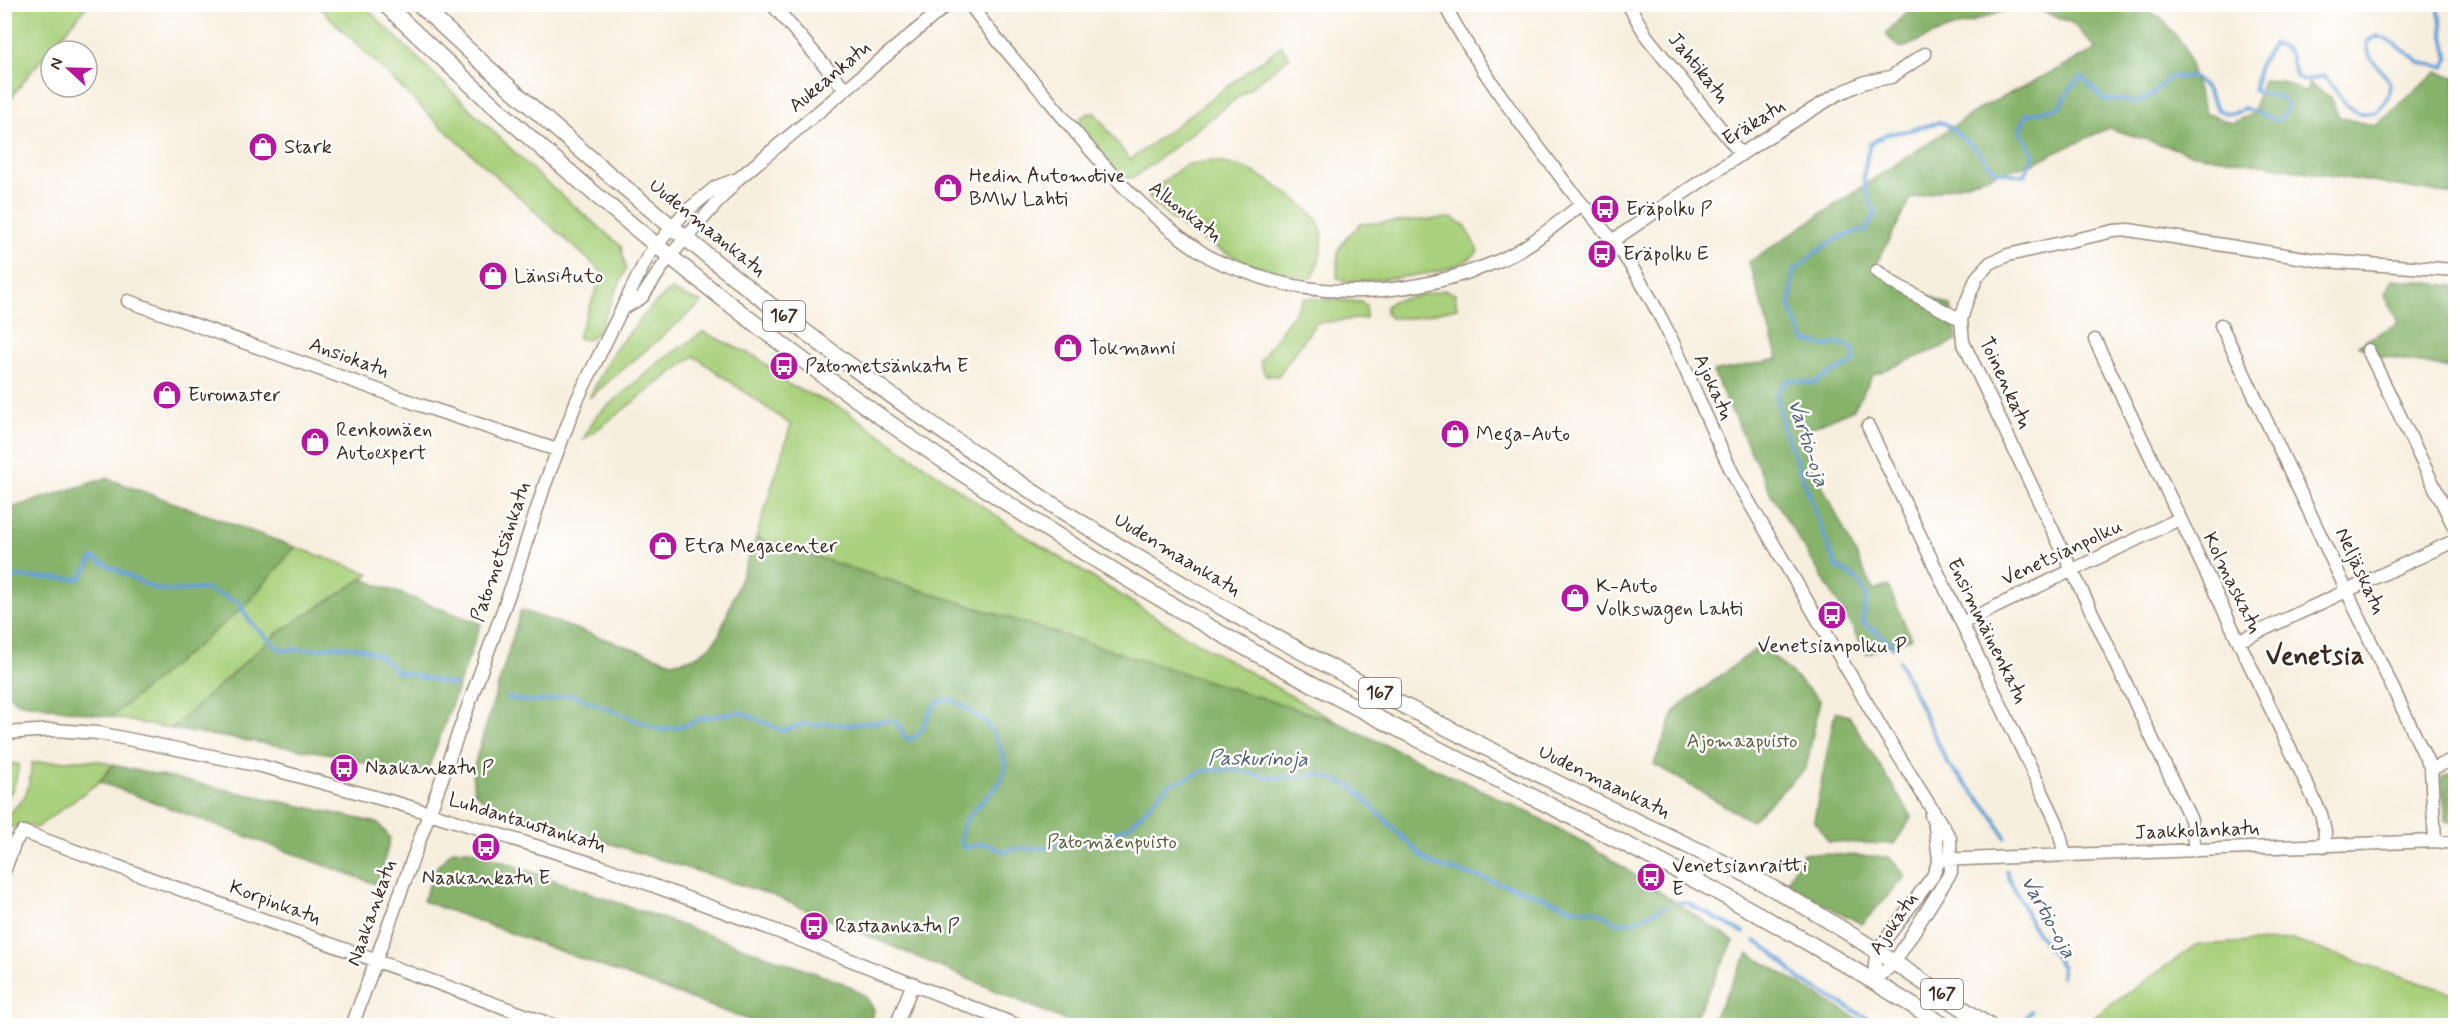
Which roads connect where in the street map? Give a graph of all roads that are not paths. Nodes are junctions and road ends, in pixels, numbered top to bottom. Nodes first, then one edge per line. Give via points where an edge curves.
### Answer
1 (385, 4) edge
2 (419, 4) edge
3 (772, 4) edge
4 (948, 4) edge
5 (970, 4) edge
6 (1444, 4) edge
7 (1628, 4) edge
8 (1925, 54) dead end
9 (845, 89) junction
10 (1741, 154) junction
11 (738, 179) junction
12 (1582, 204) junction
13 (671, 228) junction
14 (685, 239) junction
15 (1612, 241) junction
16 (656, 246) junction
17 (669, 257) junction
18 (2456, 270) edge
19 (1877, 271) dead end
20 (128, 301) dead end
21 (622, 309) junction
22 (1961, 320) junction
23 (2222, 325) dead end
24 (2095, 339) dead end
25 (2368, 350) dead end
26 (1868, 426) dead end
27 (557, 450) junction
28 (2179, 519) junction
29 (2456, 531) edge
30 (2456, 540) edge
31 (2072, 570) junction
32 (2347, 591) junction
33 (1962, 623) junction
34 (2239, 641) junction
35 (4, 733) edge
36 (2456, 758) edge
37 (2431, 769) junction
38 (1925, 800) junction
39 (428, 813) junction
40 (2434, 841) junction
41 (2456, 843) edge
42 (2324, 846) junction
43 (2195, 850) junction
44 (2065, 855) junction
45 (1939, 860) junction
46 (1952, 860) junction
47 (4, 872) edge
48 (1876, 952) junction
49 (377, 961) junction
50 (1894, 963) junction
51 (1874, 981) junction
52 (913, 983) junction
53 (352, 1026) edge
54 (555, 1026) edge
55 (896, 1026) edge
56 (1019, 1026) edge
57 (1945, 1026) edge
58 (1989, 1026) edge

1 - 16 main road, 167 via 511,122
2 - 13 main road, Uudenmaankatu / 167 via 539,115
3 - 9 street
4 - 9 street, Aukeankatu
5 - 12 street, Alhonkatu via 1128,192 1163,225 1211,258 1255,276 1327,291 1377,291 1457,276 1498,261 1545,233
6 - 12 street, Ajokatu via 1462,39 1515,117
7 - 10 street, Jahtikatu via 1647,37
8 - 10 street, Eräkatu via 1891,77 1865,82 1836,95
9 - 11 street, Aukeankatu
10 - 15 street, Eräkatu
11 - 13 street, Aukeankatu via 716,187
11 - 14 street, Aukeankatu
12 - 15 street, Ajokatu
13 - 14 main road, Uudenmaankatu / 167
13 - 16 street, Patometsänkatu
14 - 17 street, Aukeankatu
14 - 48 main road, Uudenmaankatu / 167 via 931,423 1176,580 1378,692 1745,874
15 - 38 street, Ajokatu via 1659,312 1715,440 1737,480
16 - 17 main road, 167
16 - 21 street, Patometsänkatu
17 - 21 street, Patometsänkatu via 642,297
17 - 51 main road, 167 via 866,407 1169,604 1345,702 1694,880
18 - 22 street, Toinenkatu via 2323,261 2129,230 2114,231 2008,255 1990,263 1977,276
19 - 22 street via 1893,284
20 - 27 street, Ansiokatu
21 - 27 street, Patometsänkatu via 591,368
22 - 31 street, Toinenkatu via 1963,342
23 - 32 street, Neljäskatu
24 - 28 street, Kolmaskatu
25 - 29 street
26 - 33 street, Ensimmäinenkatu
27 - 39 street, Patometsänkatu via 514,580
28 - 31 street, Venetsianpolku
28 - 34 street, Kolmaskatu
30 - 32 street
31 - 33 street, Venetsianpolku
31 - 43 street, Toinenkatu via 2191,820
32 - 34 street
32 - 37 street, Neljäskatu
33 - 44 street, Ensimmäinenkatu via 2057,823
34 - 42 street, Kolmaskatu via 2320,814
35 - 39 street, Luhdantaustankatu via 54,730 98,734 261,766
36 - 37 street
37 - 40 street, Neljäskatu
38 - 45 street, Ajokatu via 1935,826
38 - 46 street, Ajokatu via 1950,838
39 - 49 street, Naakankatu
39 - 52 street, Luhdantaustankatu via 600,866
40 - 41 street, Jaakkolankatu
40 - 42 street, Jaakkolankatu
42 - 43 street, Jaakkolankatu
43 - 44 street, Jaakkolankatu
44 - 46 street, Jaakkolankatu
45 - 46 street, Jaakkolankatu
45 - 48 street, Ajokatu via 1933,876
46 - 50 street, Ajokatu via 1951,872
47 - 49 street, Korpinkatu via 23,832
48 - 50 main road, Uudenmaankatu / 167
48 - 51 street, Ajokatu
49 - 53 street, Naakankatu
49 - 54 street, Korpinkatu
50 - 51 street, Ajokatu
50 - 58 main road, Uudenmaankatu / 167
51 - 57 main road, 167
52 - 55 street
52 - 56 street, Luhdantaustankatu

